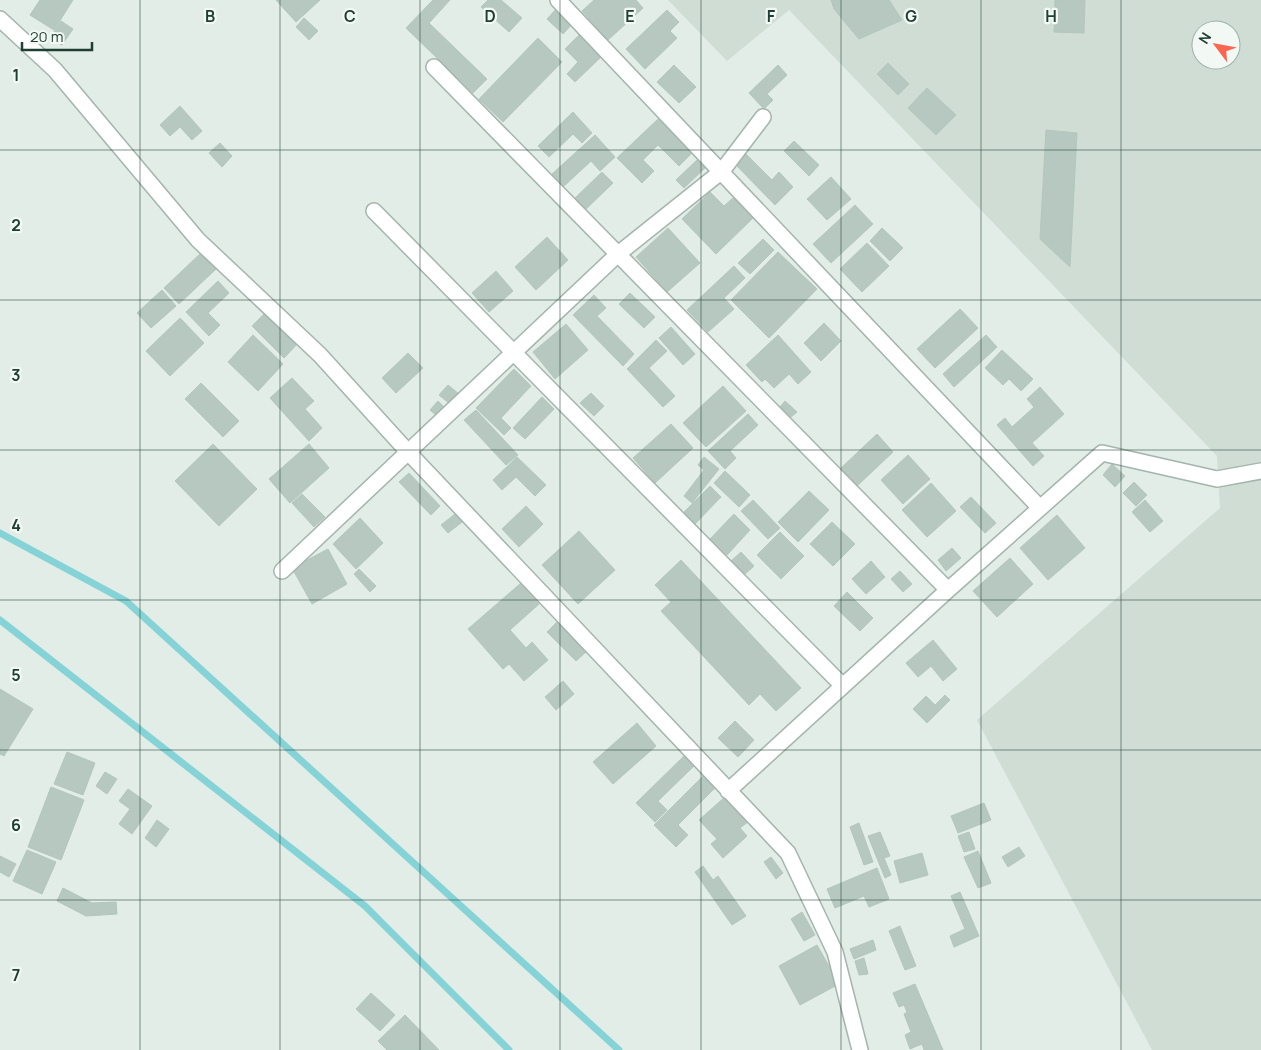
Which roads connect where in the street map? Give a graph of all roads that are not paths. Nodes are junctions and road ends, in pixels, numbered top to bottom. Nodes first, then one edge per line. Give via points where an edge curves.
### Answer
1 (558, 0) edge
2 (0, 19) edge
3 (434, 67) dead end
4 (763, 117) dead end
5 (722, 171) junction
6 (374, 211) dead end
7 (618, 254) junction
8 (514, 353) junction
9 (408, 452) junction
10 (1261, 471) edge
11 (1040, 508) junction
12 (282, 572) dead end
13 (948, 590) junction
14 (843, 686) junction
15 (728, 791) junction
16 (860, 1050) edge

1 - 5 street
2 - 9 street via 55,70 198,240 320,355
3 - 7 street
4 - 5 street
5 - 7 street
5 - 11 street
6 - 8 street
7 - 8 street
7 - 13 street
8 - 9 street
8 - 14 street
9 - 12 street
9 - 15 street
10 - 11 street via 1217,479 1102,453
11 - 13 street
13 - 14 street
14 - 15 street
15 - 16 street via 788,853 836,952

